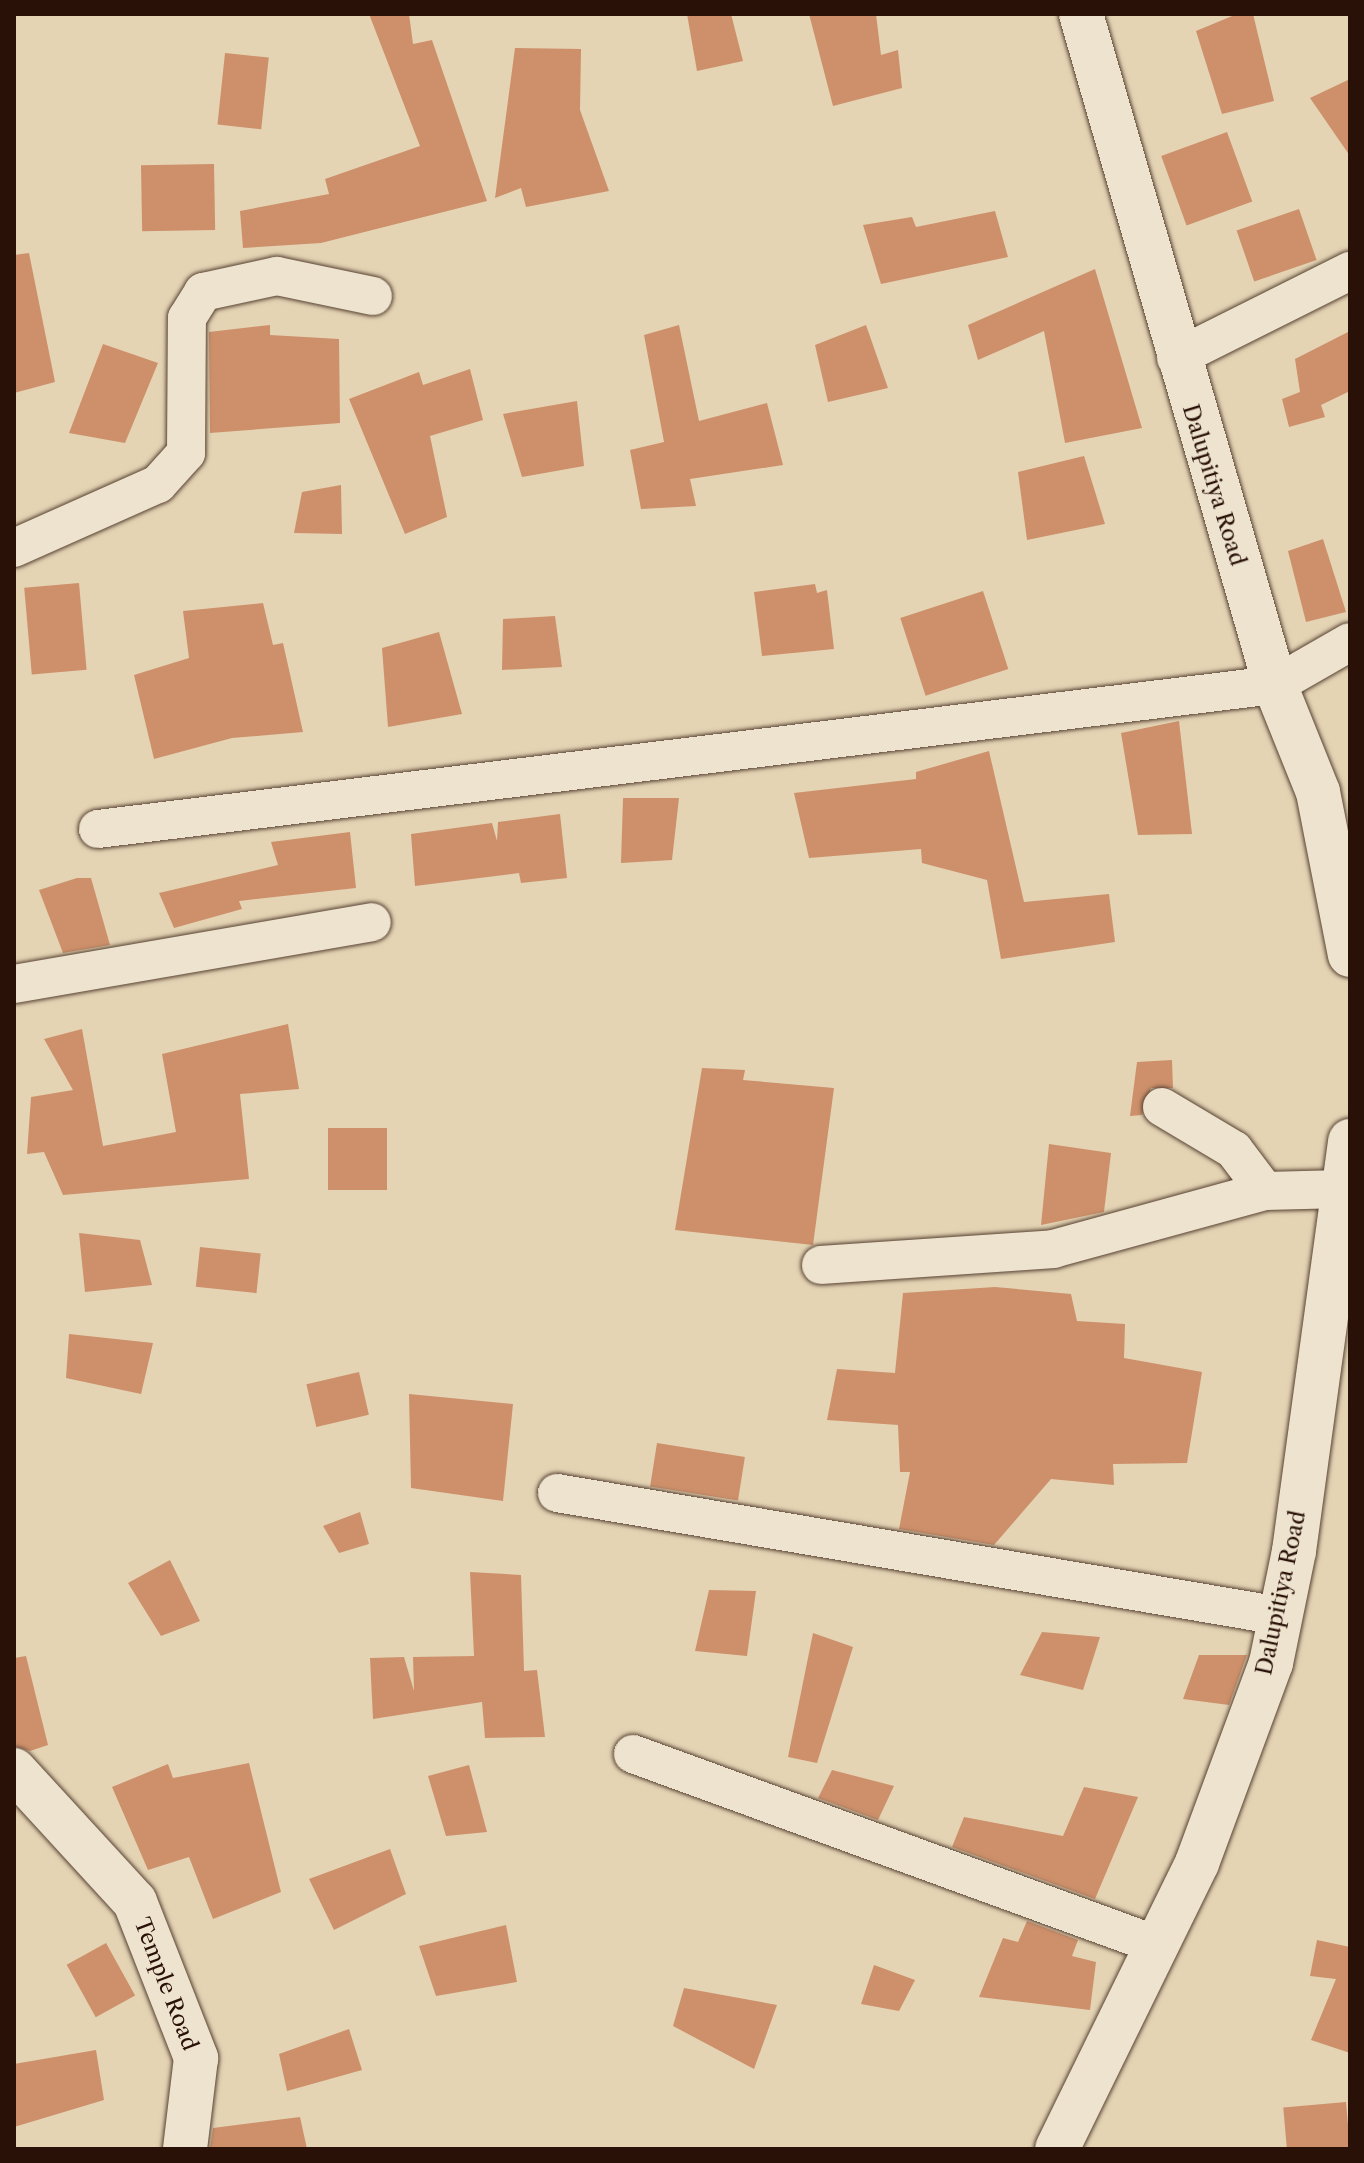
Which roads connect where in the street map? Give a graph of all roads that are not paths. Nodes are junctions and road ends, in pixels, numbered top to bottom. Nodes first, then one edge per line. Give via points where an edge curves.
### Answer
1 (1081, 14) edge
2 (1350, 271) edge
3 (373, 296) dead end
4 (1176, 358) junction
5 (14, 548) edge
6 (1350, 642) edge
7 (1275, 685) junction
8 (98, 829) dead end
9 (372, 922) dead end
10 (1350, 955) edge
11 (14, 984) edge
12 (1162, 1107) dead end
13 (1350, 1141) edge
14 (1343, 1189) junction
15 (1265, 1191) junction
16 (821, 1265) dead end
17 (557, 1493) dead end
18 (1280, 1616) junction
19 (633, 1754) dead end
20 (14, 1770) edge
21 (1157, 1945) junction
22 (185, 2149) edge
23 (1057, 2149) edge

1 - 4 street, Dalupitiya Road
2 - 4 street
3 - 5 street via 277,276 203,292 187,318 186,453 158,484
4 - 7 street, Dalupitiya Road
6 - 7 street
7 - 8 street
7 - 10 street, Dalupitiya Road via 1318,792
9 - 11 street
12 - 15 street via 1234,1150
13 - 14 street, Dalupitiya Road
14 - 15 street
14 - 18 street, Dalupitiya Road
15 - 16 street via 1053,1249
17 - 18 street
18 - 21 street, Dalupitiya Road via 1271,1663 1197,1863
19 - 21 street
20 - 22 street, Temple Road via 135,1902 196,2058
21 - 23 street, Dalupitiya Road

